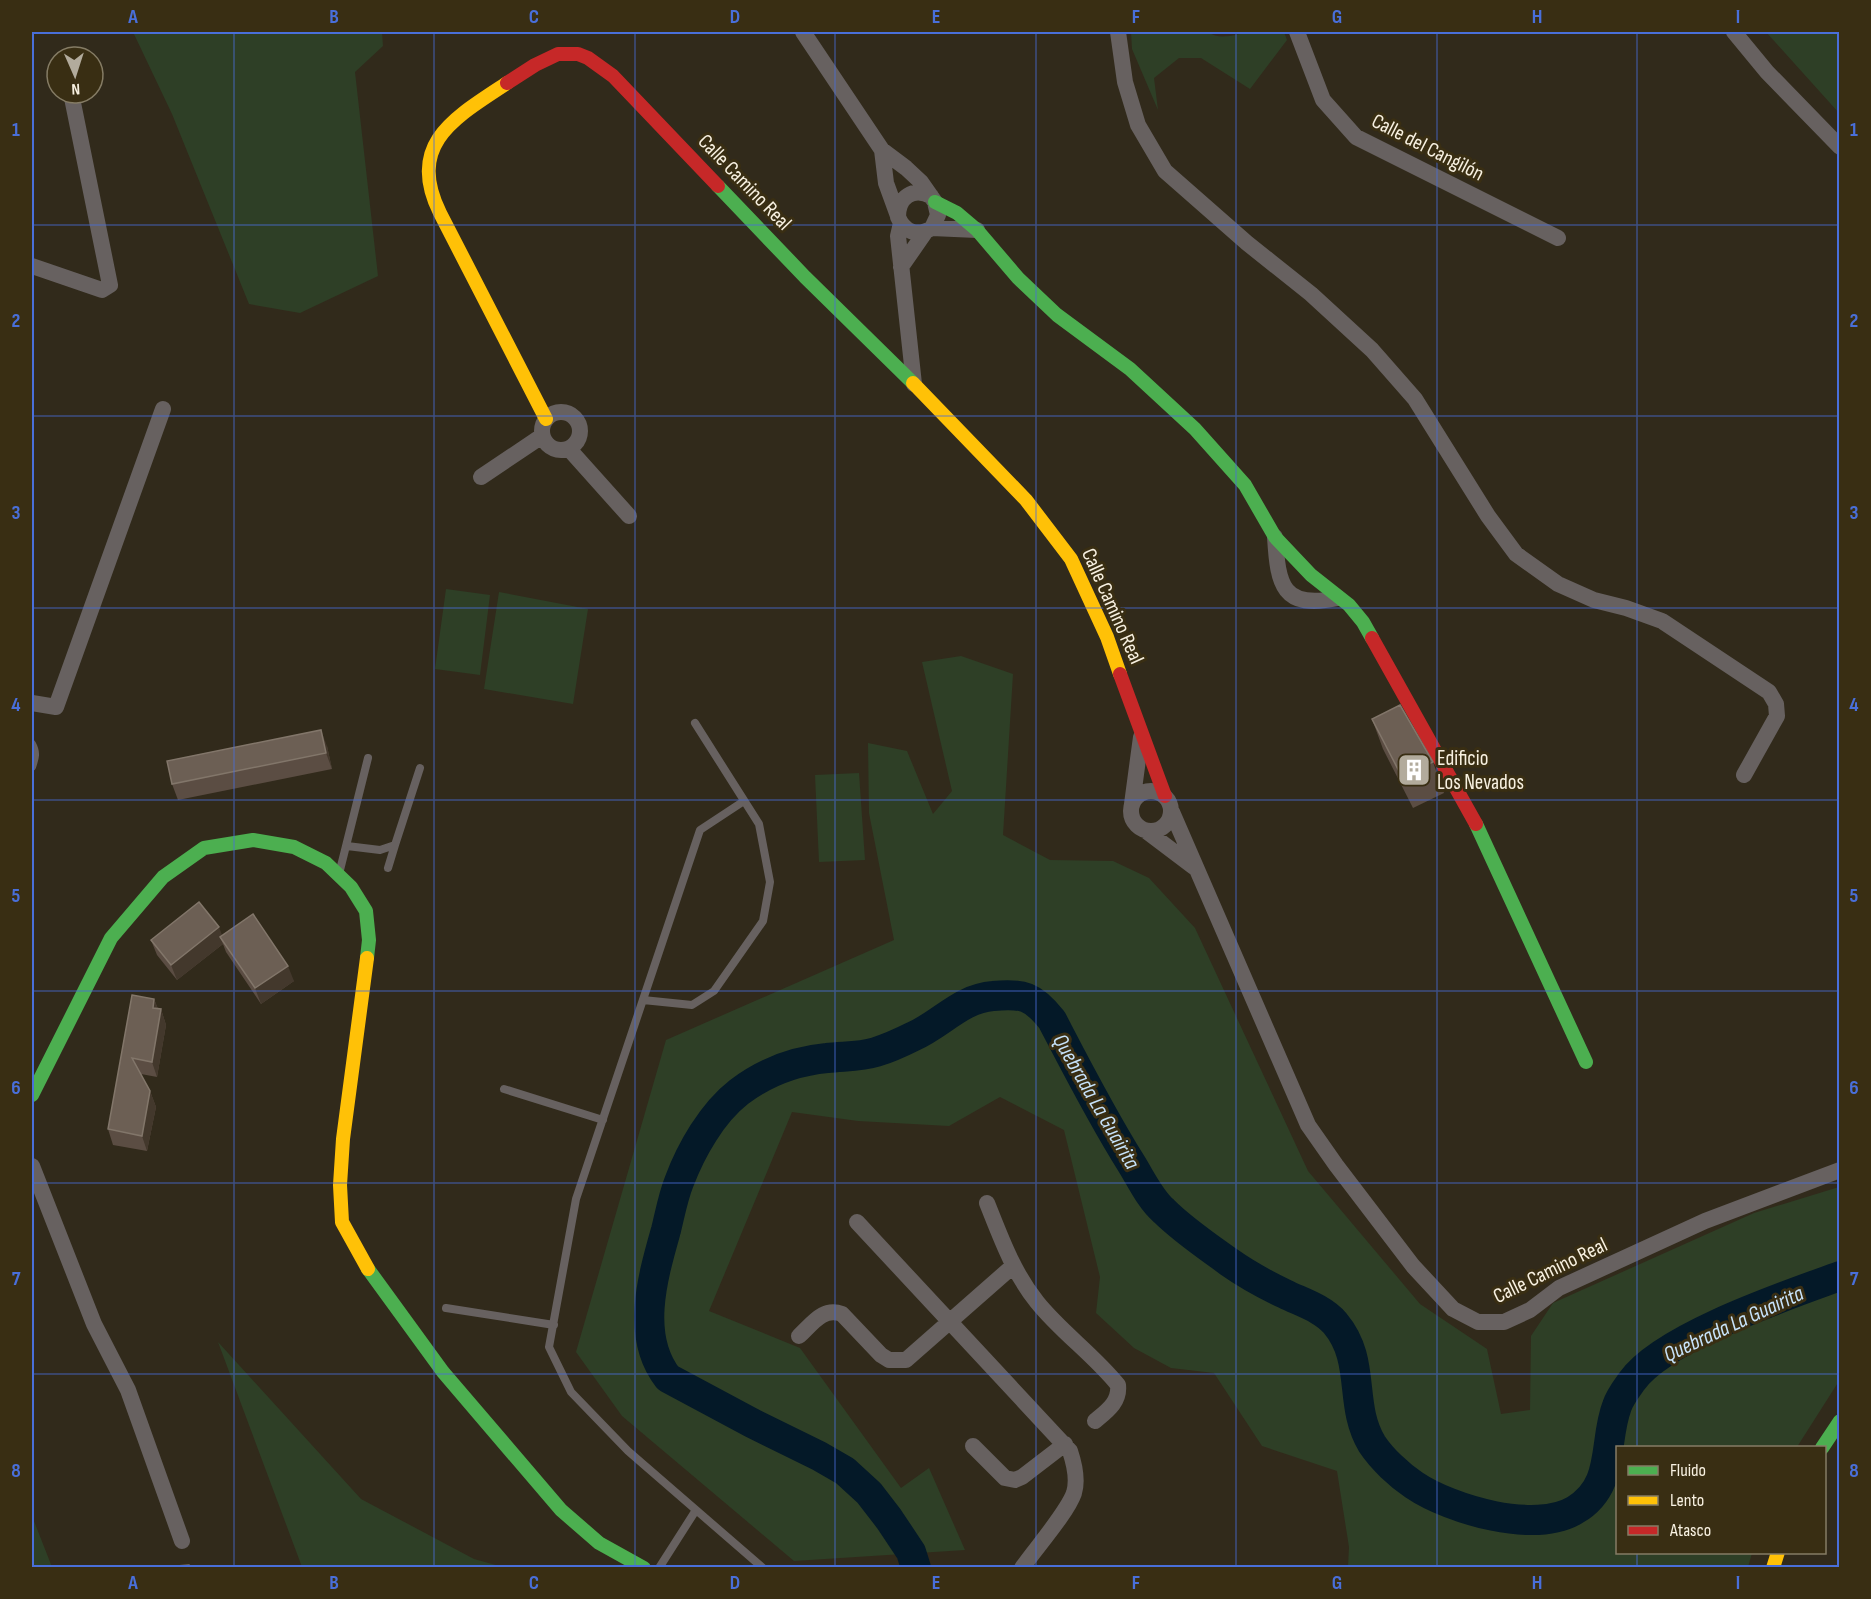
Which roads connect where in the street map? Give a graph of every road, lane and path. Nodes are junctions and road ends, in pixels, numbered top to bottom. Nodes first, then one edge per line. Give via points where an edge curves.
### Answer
1 (803, 32) edge
2 (1118, 32) edge
3 (1298, 32) edge
4 (1734, 32) edge
5 (73, 105) edge
6 (1839, 147) edge
7 (882, 150) junction
8 (906, 168) junction
9 (886, 183) junction
10 (933, 199) junction
11 (899, 220) junction
12 (929, 230) junction
13 (977, 230) junction
14 (1558, 238) dead end
15 (32, 266) edge
16 (901, 267) junction
17 (914, 384) junction
18 (163, 409) dead end
19 (546, 419) junction
20 (542, 436) junction
21 (569, 449) junction
22 (481, 477) dead end
23 (630, 516) dead end
24 (1275, 537) junction
25 (1338, 598) junction
26 (32, 703) edge
27 (695, 723) dead end
28 (1142, 736) junction
29 (32, 744) edge
30 (368, 758) dead end
31 (32, 767) edge
32 (420, 768) dead end
33 (1744, 775) dead end
34 (1165, 796) junction
35 (744, 801) junction
36 (1131, 809) junction
37 (1172, 812) junction
38 (1144, 830) junction
39 (395, 845) junction
40 (347, 846) junction
41 (1195, 867) junction
42 (388, 868) dead end
43 (338, 875) junction
44 (643, 1000) junction
45 (1586, 1062) dead end
46 (504, 1089) dead end
47 (32, 1095) edge
48 (603, 1120) junction
49 (32, 1166) edge
50 (1839, 1170) edge
51 (987, 1203) dead end
52 (857, 1222) dead end
53 (1013, 1266) junction
54 (446, 1308) dead end
55 (950, 1321) junction
56 (554, 1325) junction
57 (800, 1336) dead end
58 (1095, 1421) dead end
59 (1839, 1421) edge
60 (1065, 1444) junction
61 (973, 1446) dead end
62 (1823, 1446) edge
63 (696, 1510) junction
64 (182, 1541) dead end
65 (644, 1568) edge
66 (659, 1568) edge
67 (763, 1568) edge
68 (1022, 1568) edge

1 - 7 street
2 - 33 street via 1125,82 1138,125 1165,171 1372,350 1415,399 1516,554 1558,584 1594,600 1662,621 1769,692 1777,716
3 - 14 street, Calle del Cangilón via 1323,100 1356,137
4 - 6 street
5 - 15 street via 110,285 102,290
7 - 8 street
7 - 9 street
8 - 9 street
8 - 10 street
9 - 11 street
10 - 11 street via 917,192 904,197
10 - 12 street via 938,215
10 - 13 street
11 - 12 street via 912,232
11 - 16 street
12 - 13 street
12 - 16 street
13 - 24 street via 1018,278 1057,315 1130,369 1195,429 1245,485
16 - 17 street
17 - 19 street, Calle Camino Real via 805,277 613,76 592,59 573,52 552,55 478,104 441,136 431,150 427,167 429,187 475,285
17 - 28 street, Calle Camino Real via 1026,500 1071,559 1107,637
18 - 26 street via 56,707
19 - 20 street
19 - 21 street via 565,413 576,420 578,439
20 - 21 street via 556,450
20 - 22 street
21 - 23 street
24 - 25 street
24 - 25 street via 1277,571 1290,593 1308,601
25 - 45 street via 1349,605 1371,635 1485,837
27 - 35 lane
28 - 34 street, Calle Camino Real
28 - 36 street, Calle Camino Real
29 - 31 lane via 36,757
30 - 40 lane
32 - 39 lane
34 - 36 street via 1149,790 1134,800
34 - 37 street, Calle Camino Real
35 - 44 lane via 700,830
35 - 44 lane via 759,824 770,882 763,921 714,991 692,1005
36 - 38 street via 1132,817
37 - 38 street via 1163,827
37 - 41 street, Calle Camino Real
38 - 41 street
39 - 40 lane via 380,850
39 - 42 lane
40 - 43 lane
41 - 50 street, Calle Camino Real via 1308,1125 1413,1266 1453,1309 1478,1322 1503,1322 1530,1310 1559,1288 1705,1221
43 - 47 street via 326,863 294,847 253,840 204,848 163,877 111,938
43 - 65 street via 351,886 366,911 369,940 343,1139 342,1222 368,1269 443,1372 520,1464 561,1510 598,1543
44 - 48 lane
46 - 48 lane
48 - 56 lane via 576,1199
49 - 64 street via 87,1327 128,1390
51 - 53 street
52 - 55 street
53 - 55 street
53 - 58 street via 1038,1303 1118,1385 1119,1395 1112,1407
54 - 56 lane
55 - 57 street via 909,1359 901,1361 881,1355 843,1314 836,1312 824,1313
55 - 60 street
56 - 63 lane via 549,1347 571,1392 628,1451
59 - 62 street
60 - 61 street via 1015,1480 1005,1478
60 - 68 street via 1074,1462 1074,1491 1069,1504
63 - 66 lane
63 - 67 lane

